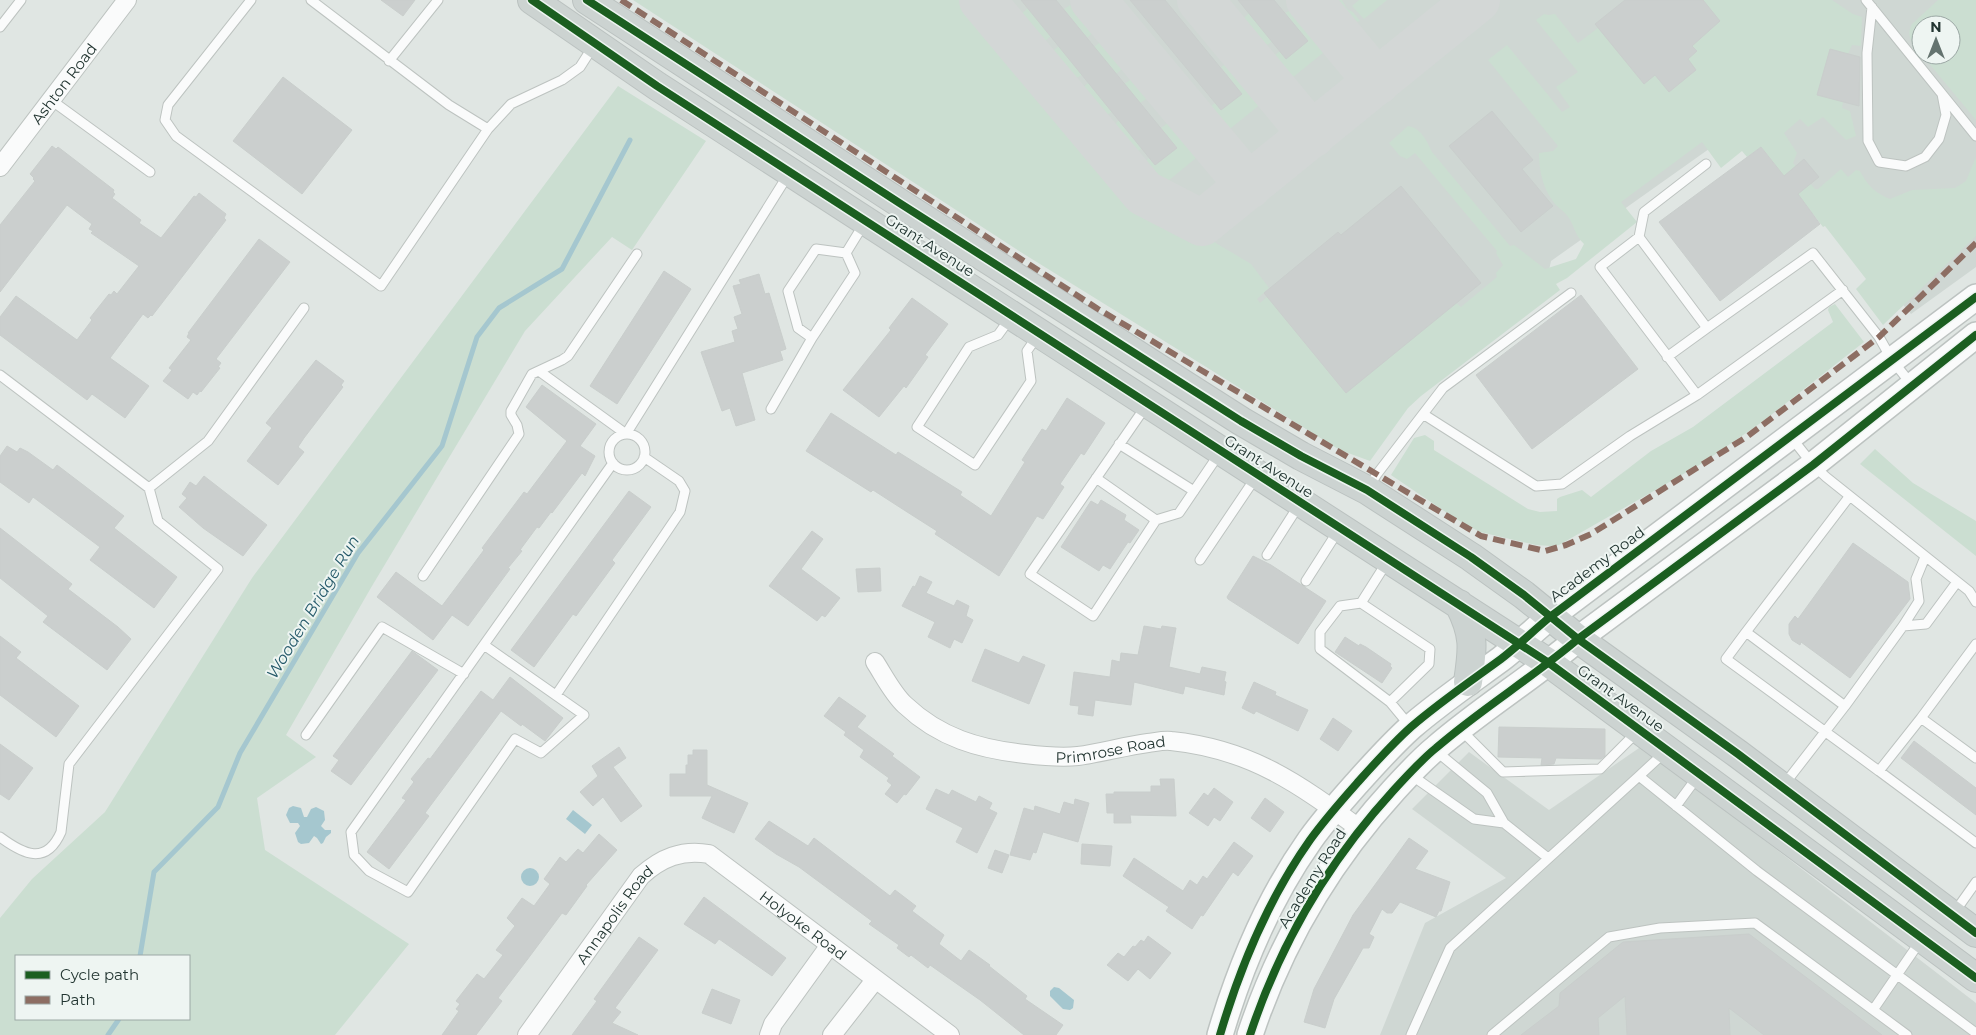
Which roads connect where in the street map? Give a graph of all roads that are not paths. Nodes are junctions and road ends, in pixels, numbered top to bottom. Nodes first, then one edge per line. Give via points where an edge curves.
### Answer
1 (21, 0) edge
2 (127, 0) edge
3 (251, 0) edge
4 (311, 0) edge
5 (438, 0) edge
6 (532, 0) edge
7 (587, 0) edge
8 (1869, 4) edge
9 (614, 19) junction
10 (0, 27) edge
11 (596, 43) junction
12 (390, 61) junction
13 (1942, 94) junction
14 (51, 100) junction
15 (488, 129) junction
16 (1976, 136) edge
17 (2, 161) edge
18 (1706, 164) dead end
19 (791, 171) junction
20 (150, 172) dead end
21 (866, 220) junction
22 (1639, 237) junction
23 (846, 253) junction
24 (637, 254) dead end
25 (1843, 290) junction
26 (1571, 293) dead end
27 (1976, 297) edge
28 (304, 308) dead end
29 (1013, 315) junction
30 (1707, 328) junction
31 (1040, 333) junction
32 (812, 338) junction
33 (1971, 342) edge
34 (1667, 357) junction
35 (1892, 360) junction
36 (540, 370) junction
37 (1167, 373) junction
38 (0, 375) edge
39 (1912, 385) junction
40 (1696, 395) junction
41 (1147, 403) junction
42 (771, 409) dead end
43 (1423, 414) junction
44 (1241, 421) junction
45 (626, 434) junction
46 (1790, 436) junction
47 (1119, 444) junction
48 (1221, 452) junction
49 (644, 457) junction
50 (614, 463) junction
51 (1813, 465) junction
52 (1257, 475) junction
53 (1096, 478) junction
54 (149, 488) junction
55 (1367, 490) junction
56 (1194, 491) junction
57 (1849, 497) junction
58 (1300, 503) junction
59 (1156, 520) junction
60 (1340, 528) junction
61 (1267, 555) dead end
62 (1925, 558) junction
63 (1388, 559) junction
64 (1200, 560) dead end
65 (423, 576) dead end
66 (1306, 581) dead end
67 (1958, 582) junction
68 (1976, 602) edge
69 (1361, 603) junction
70 (1459, 604) junction
71 (1550, 617) junction
72 (1903, 626) junction
73 (1746, 632) junction
74 (1578, 639) junction
75 (1519, 643) junction
76 (1976, 644) edge
77 (484, 645) junction
78 (875, 662) dead end
79 (1549, 663) junction
80 (464, 674) junction
81 (1468, 682) junction
82 (556, 695) junction
83 (1390, 702) junction
84 (1845, 706) junction
85 (1921, 718) junction
86 (1411, 727) junction
87 (1459, 728) junction
88 (1640, 730) junction
89 (1825, 733) junction
90 (306, 735) dead end
91 (1434, 749) junction
92 (1667, 750) junction
93 (1976, 758) edge
94 (1879, 771) junction
95 (1409, 773) junction
96 (1699, 774) junction
97 (1639, 776) junction
98 (1782, 787) junction
99 (1676, 806) junction
100 (1334, 810) junction
101 (1504, 823) junction
102 (1360, 829) junction
103 (0, 837) edge
104 (1976, 843) edge
105 (1548, 858) junction
106 (730, 870) joint
107 (1976, 882) edge
108 (1952, 915) junction
109 (1976, 933) edge
110 (1922, 939) junction
111 (830, 945) junction
112 (1897, 976) junction
113 (1976, 978) edge
114 (875, 980) junction
115 (1873, 1010) junction
116 (1976, 1033) edge
117 (527, 1035) edge
118 (769, 1035) edge
119 (832, 1035) edge
120 (950, 1035) edge
121 (1220, 1035) edge
122 (1250, 1035) edge
123 (1411, 1035) edge
124 (1492, 1035) edge
125 (1907, 1035) edge

1 - 10 lane
2 - 14 street, Ashton Road
3 - 15 lane via 168,105 165,120 176,136 381,286
4 - 12 lane
5 - 12 lane
6 - 11 main road, Grant Avenue
7 - 9 main road, Grant Avenue
8 - 13 lane
8 - 13 lane via 1868,141 1879,162 1906,166 1925,157 1939,138 1946,115
9 - 11 main road
9 - 37 main road, Grant Avenue
11 - 15 lane via 580,67 562,80 511,104
11 - 19 main road, Grant Avenue via 656,86
12 - 15 lane via 449,105
13 - 16 lane
14 - 17 street, Ashton Road
14 - 20 lane
18 - 22 lane via 1644,212
19 - 21 main road, Grant Avenue
19 - 45 lane
21 - 23 lane
21 - 29 main road, Grant Avenue
22 - 30 lane
22 - 34 lane via 1600,267
23 - 32 lane via 855,272
23 - 32 lane via 816,249 788,291 798,328
24 - 36 lane via 568,356
25 - 30 lane via 1813,253
25 - 35 lane
25 - 40 lane
26 - 43 lane via 1443,388
27 - 35 main road, Academy Road
28 - 54 lane via 208,441
29 - 31 main road, Grant Avenue
29 - 31 lane via 998,336 969,347 916,427 975,465 1031,381 1027,351
30 - 34 lane
31 - 41 main road, Grant Avenue
32 - 42 lane
33 - 39 main road, Academy Road
34 - 40 lane
35 - 39 lane
35 - 46 main road, Academy Road
36 - 45 lane
36 - 65 lane via 532,374 511,410 510,415 519,434
37 - 41 main road
37 - 44 main road, Grant Avenue
38 - 54 lane
39 - 51 main road, Academy Road
40 - 43 lane via 1562,484 1536,486
41 - 47 lane
41 - 48 main road, Grant Avenue
43 - 55 lane
44 - 48 main road
44 - 55 main road, Grant Avenue
45 - 49 lane via 639,438 645,450
45 - 50 lane via 610,446 609,453
46 - 51 lane
46 - 71 main road, Academy Road
47 - 53 lane
47 - 56 lane
48 - 52 main road, Grant Avenue
48 - 56 lane
49 - 50 lane via 635,468 628,470
49 - 82 lane via 679,481 685,491 680,512
50 - 77 lane
51 - 57 lane
51 - 74 main road, Academy Road
52 - 58 main road, Grant Avenue
52 - 64 lane
53 - 59 lane
53 - 59 lane via 1030,574 1093,616
54 - 103 lane via 158,521 218,569 69,764 58,840 43,852 34,854 16,849
55 - 71 main road, Grant Avenue via 1471,557
56 - 59 lane via 1179,513
57 - 62 lane
57 - 73 lane
58 - 60 main road, Grant Avenue
58 - 61 lane
60 - 63 main road, Grant Avenue
60 - 66 lane
62 - 67 lane
62 - 72 lane via 1916,579 1919,601
63 - 69 lane
63 - 70 main road, Grant Avenue
67 - 68 lane
67 - 72 lane via 1926,624
69 - 83 lane via 1430,650 1429,664
69 - 83 lane via 1340,606 1320,632 1320,649
70 - 75 main road, Grant Avenue
70 - 81 main road via 1468,622 1472,644
71 - 74 main road, Grant Avenue
71 - 75 main road, Academy Road
72 - 84 lane
73 - 84 lane
73 - 89 lane via 1726,659
74 - 79 main road, Academy Road
74 - 98 main road, Grant Avenue
75 - 79 main road, Grant Avenue
75 - 81 main road, Academy Road
76 - 85 lane
77 - 80 lane
77 - 82 lane
78 - 100 street, Primrose Road via 904,704 932,727 966,743 998,751 1048,757 1077,756 1168,740 1209,747 1256,762 1307,790
79 - 87 main road, Academy Road
79 - 88 main road, Grant Avenue
80 - 82 lane via 351,832 354,855 364,866 408,892 515,739 542,753 584,715
80 - 90 lane via 382,627
81 - 86 main road, Academy Road
83 - 86 lane
84 - 89 lane
85 - 93 lane
85 - 94 lane
86 - 100 main road, Academy Road
87 - 88 lane via 1503,772 1600,769
87 - 91 main road, Academy Road
88 - 92 main road, Grant Avenue
89 - 94 lane
89 - 98 lane
91 - 95 main road, Academy Road
91 - 101 lane via 1487,793
92 - 96 main road, Grant Avenue
92 - 97 lane
94 - 104 lane
95 - 101 lane via 1474,819
95 - 102 main road, Academy Road
96 - 99 lane
96 - 110 main road, Grant Avenue
97 - 99 lane
97 - 105 lane
98 - 108 main road, Grant Avenue
99 - 112 lane
100 - 102 street, Primrose Road
100 - 121 main road, Academy Road via 1310,840 1265,920 1244,966
101 - 105 lane
102 - 122 main road, Academy Road via 1306,908
105 - 123 lane via 1450,948
106 - 111 street, Holyoke Road
106 - 117 street, Annapolis Road via 709,854 699,852 672,855 651,867 641,876
107 - 108 lane
108 - 109 main road, Grant Avenue
108 - 110 main road
110 - 112 lane
110 - 113 main road, Grant Avenue
111 - 114 street, Holyoke Road
111 - 118 street via 773,1024
112 - 115 lane
112 - 116 lane
114 - 119 street
114 - 120 street, Holyoke Road
115 - 124 lane via 1755,923 1670,928 1609,937
115 - 125 lane

